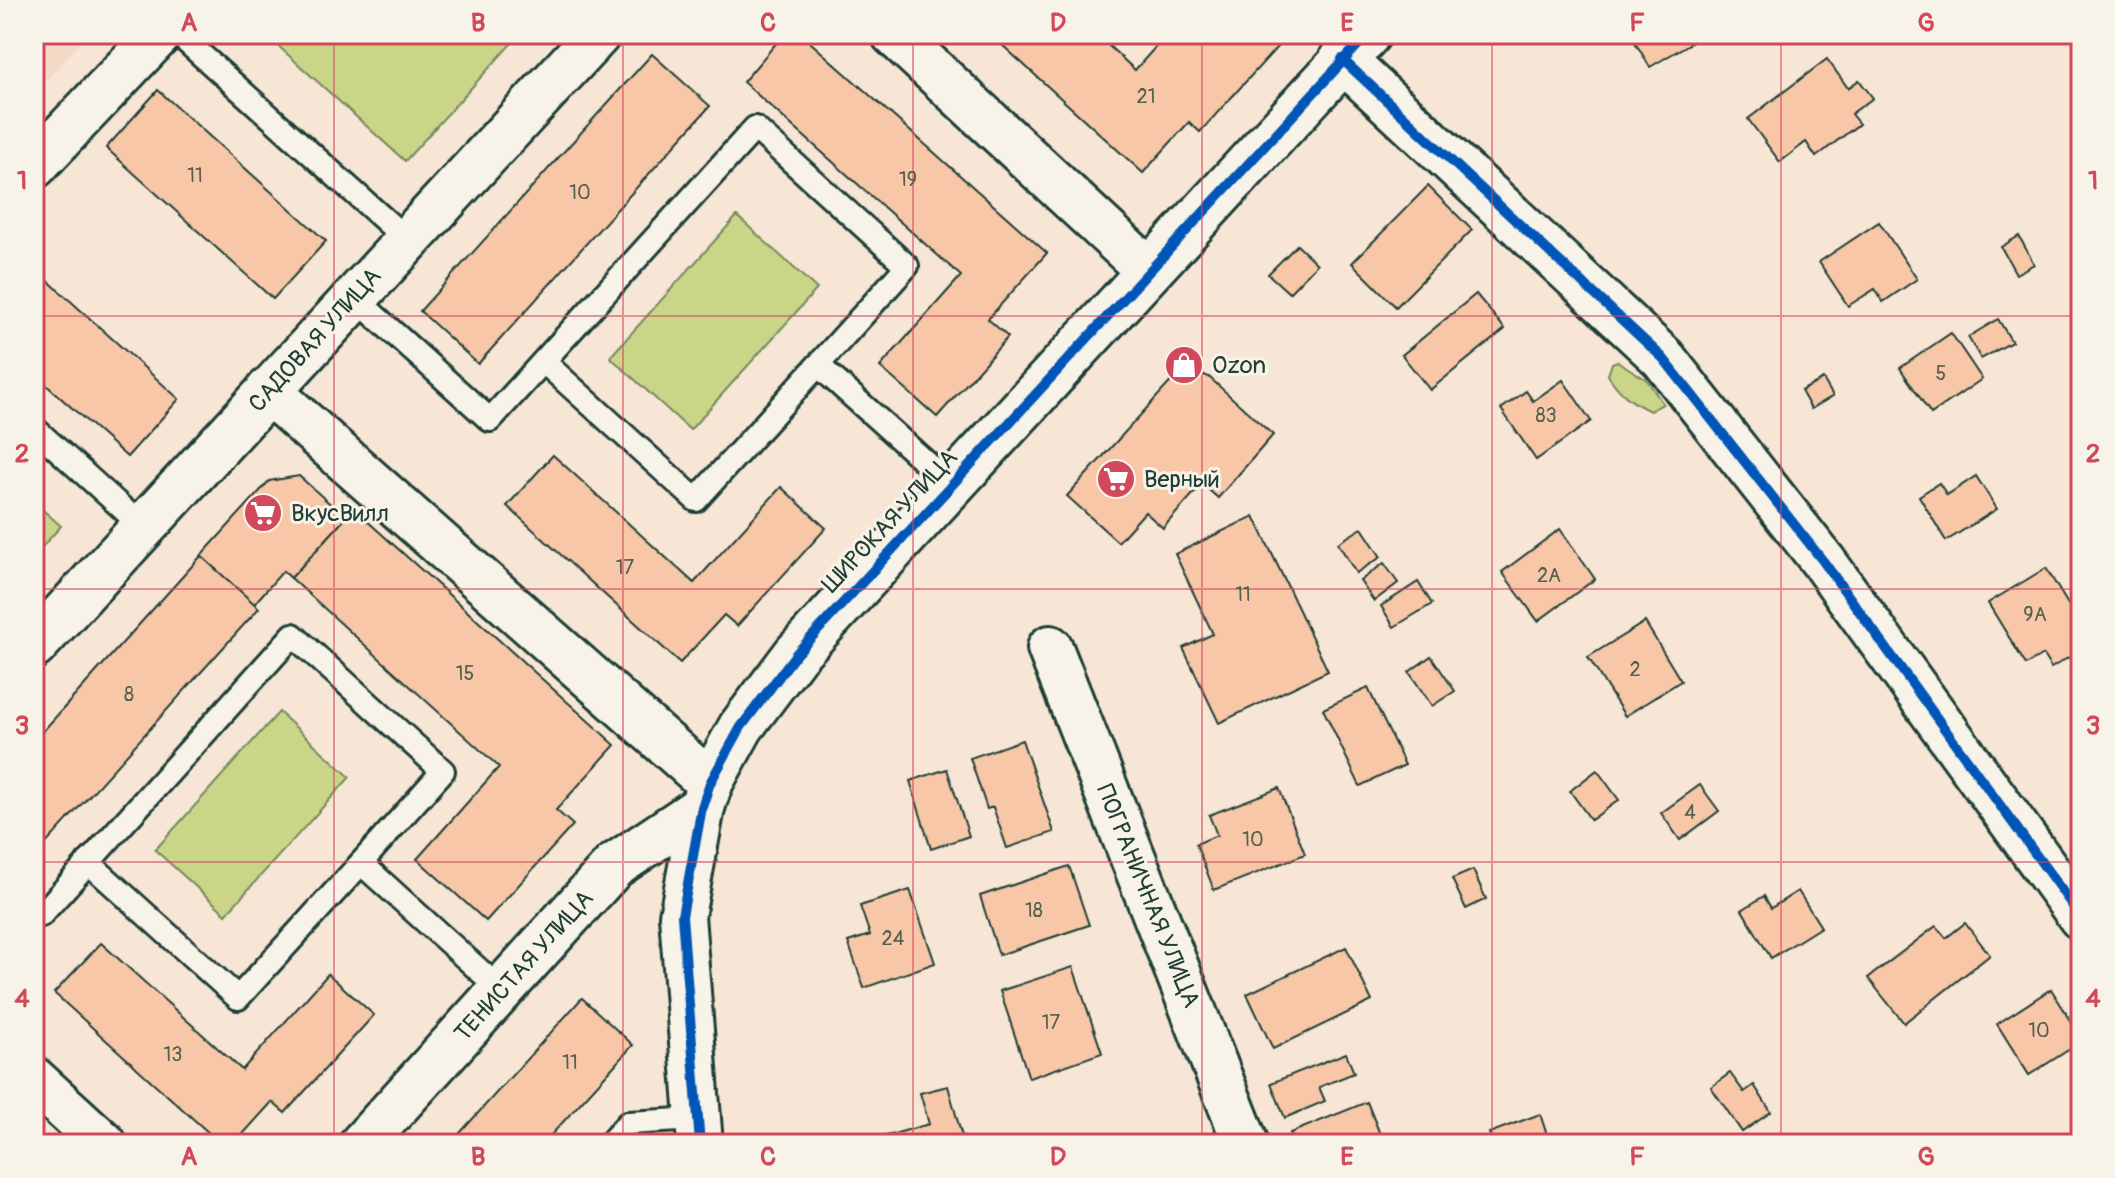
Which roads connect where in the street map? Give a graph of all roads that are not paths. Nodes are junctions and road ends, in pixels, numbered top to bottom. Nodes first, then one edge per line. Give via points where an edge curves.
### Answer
1 (159, 34) edge
2 (178, 34) edge
3 (598, 34) edge
4 (894, 34) edge
5 (1355, 46) edge
6 (34, 166) edge
7 (407, 240) junction
8 (1148, 270) junction
9 (354, 297) junction
10 (544, 362) junction
11 (818, 365) junction
12 (268, 391) junction
13 (34, 428) edge
14 (951, 485) junction
15 (143, 527) junction
16 (34, 646) edge
17 (1050, 648) dead end
18 (706, 795) junction
19 (88, 862) junction
20 (361, 863) junction
21 (34, 909) edge
22 (2081, 917) edge
23 (501, 990) junction
24 (34, 1080) edge
25 (699, 1132) edge
26 (104, 1144) edge
27 (362, 1144) edge
28 (609, 1144) edge
29 (1246, 1144) edge

1 - 6 street
2 - 7 lane
3 - 7 street, САДОВАЯ УЛИЦА
4 - 8 street
5 - 8 street, ШИРОКАЯ УЛИЦА
5 - 22 street via 1663,358 1823,561
7 - 9 street, САДОВАЯ УЛИЦА
8 - 14 street, ШИРОКАЯ УЛИЦА
9 - 10 lane via 490,420
9 - 12 street, САДОВАЯ УЛИЦА
10 - 11 lane via 696,500
10 - 11 lane via 755,128 907,266
11 - 14 lane
12 - 15 street, САДОВАЯ УЛИЦА
12 - 18 street
13 - 15 lane
14 - 18 street, ШИРОКАЯ УЛИЦА via 796,654 741,727
15 - 16 street, САДОВАЯ УЛИЦА
17 - 29 street, ПОГРАНИЧНАЯ УЛИЦА
18 - 23 street, ТЕНИСТАЯ УЛИЦА via 614,866
18 - 25 street, ШИРОКАЯ УЛИЦА via 682,916
19 - 20 lane via 238,998
19 - 20 lane via 293,635 443,771
19 - 21 lane via 41,915
20 - 23 lane
23 - 27 street, ТЕНИСТАЯ УЛИЦА
24 - 26 street
25 - 28 lane via 628,1123

